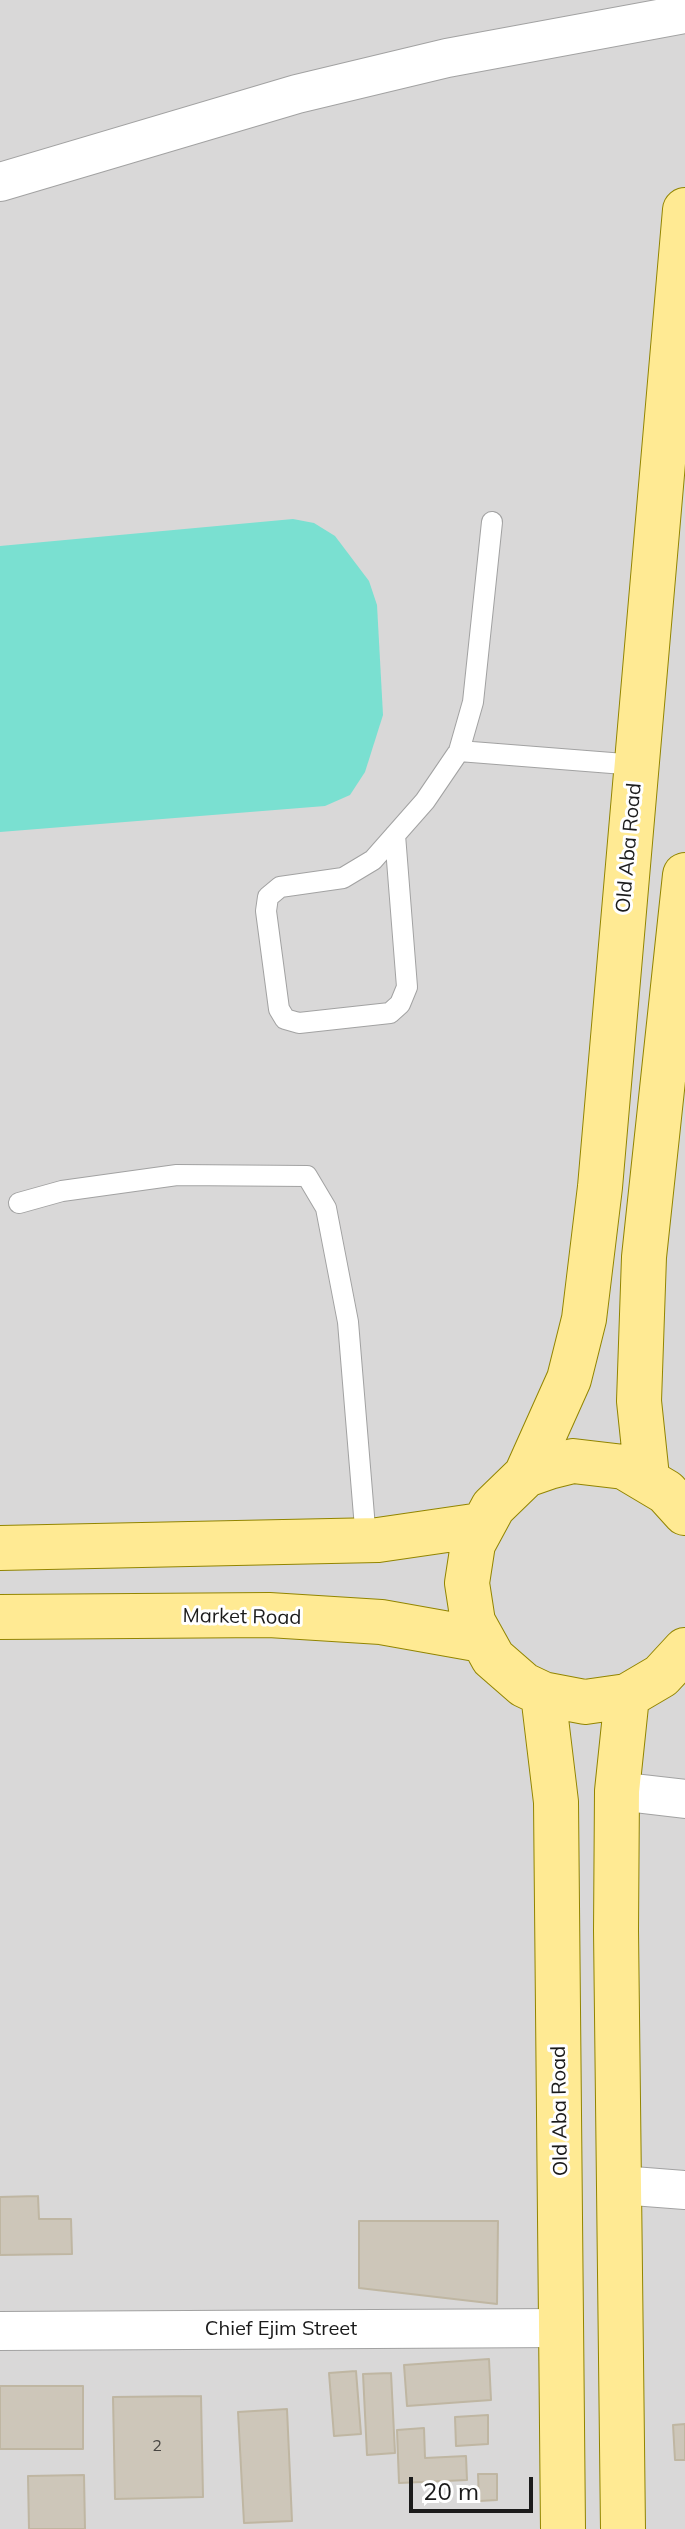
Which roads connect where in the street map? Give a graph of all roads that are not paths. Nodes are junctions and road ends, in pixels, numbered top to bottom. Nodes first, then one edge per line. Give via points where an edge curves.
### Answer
1 (685, 14) edge
2 (0, 182) edge
3 (685, 210) edge
4 (492, 522) dead end
5 (459, 751) junction
6 (637, 765) junction
7 (395, 835) junction
8 (685, 875) edge
9 (682, 953) edge
10 (19, 1203) dead end
11 (526, 1475) junction
12 (647, 1477) junction
13 (684, 1511) edge
14 (481, 1525) junction
15 (366, 1540) junction
16 (0, 1548) edge
17 (0, 1617) edge
18 (482, 1640) junction
19 (685, 1650) edge
20 (543, 1694) junction
21 (627, 1696) junction
22 (617, 1791) junction
23 (685, 1799) edge
24 (620, 2185) junction
25 (685, 2190) edge
26 (562, 2328) junction
27 (0, 2331) edge
28 (563, 2529) edge
29 (623, 2529) edge

1 - 2 street via 447,58 297,94
3 - 6 main road, Old Aba Road
4 - 5 lane via 473,702
5 - 6 lane
5 - 7 lane
6 - 11 main road, Old Aba Road via 584,1319 569,1379
7 - 7 lane via 407,987 400,1004 390,1013 299,1023 285,1019 279,1009 266,911 272,889 343,878 373,860
8 - 9 main road
9 - 12 main road via 644,1257 639,1401
10 - 15 lane via 62,1191 177,1175 307,1176 326,1208 348,1322
11 - 12 main road via 573,1461 599,1462
11 - 14 main road
12 - 13 main road
14 - 15 main road
14 - 18 main road via 467,1583
15 - 16 main road
17 - 18 main road, Market Road via 269,1615 381,1622
18 - 20 main road via 508,1672
19 - 21 main road via 661,1676
20 - 21 main road via 585,1702
20 - 26 main road, Old Aba Road via 556,1802
21 - 22 main road
22 - 23 street
22 - 24 main road
24 - 25 street
24 - 29 main road
26 - 27 street, Chief Ejim Street
26 - 28 main road, Old Aba Road

